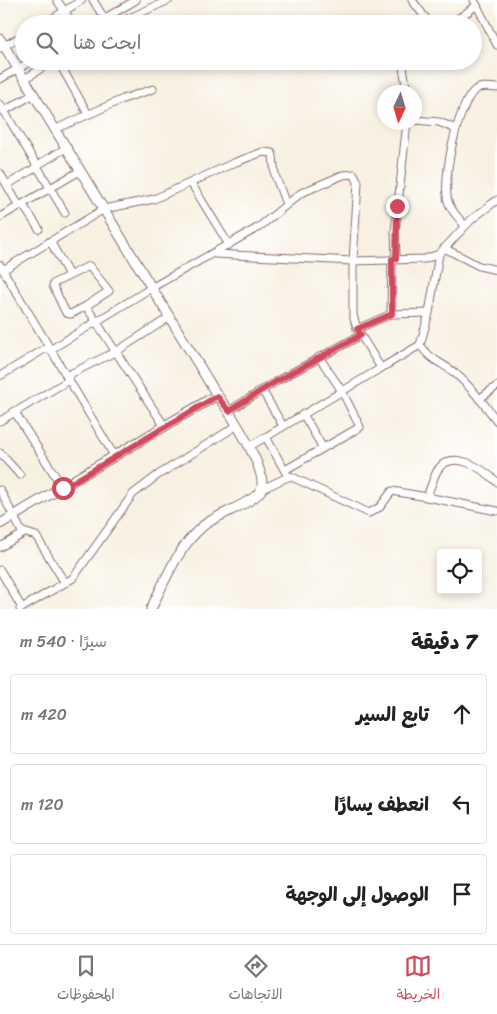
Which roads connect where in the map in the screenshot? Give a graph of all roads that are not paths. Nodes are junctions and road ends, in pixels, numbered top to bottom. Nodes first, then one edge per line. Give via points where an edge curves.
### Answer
1 (57, 0) edge
2 (82, 0) edge
3 (94, 0) edge
4 (136, 0) edge
5 (168, 0) edge
6 (412, 0) edge
7 (475, 3) edge
8 (64, 11) junction
9 (58, 15) edge
10 (67, 15) edge
11 (102, 15) edge
12 (109, 15) edge
13 (136, 15) edge
14 (423, 15) edge
15 (461, 15) edge
16 (481, 15) edge
17 (482, 16) edge
18 (15, 39) edge
19 (1, 44) edge
20 (497, 45) edge
21 (15, 64) edge
22 (15, 70) edge
23 (19, 70) edge
24 (38, 70) edge
25 (63, 70) edge
26 (403, 70) edge
27 (0, 79) edge
28 (25, 79) junction
29 (406, 85) edge
30 (497, 88) edge
31 (153, 89) dead end
32 (34, 94) junction
33 (2, 109) edge
34 (88, 114) junction
35 (422, 121) edge
36 (56, 129) junction
37 (456, 129) junction
38 (406, 130) edge
39 (66, 148) junction
40 (36, 167) junction
41 (80, 171) junction
42 (0, 174) edge
43 (190, 183) junction
44 (7, 185) junction
45 (49, 188) junction
46 (497, 202) edge
47 (286, 204) junction
48 (21, 206) junction
49 (104, 209) junction
50 (65, 213) dead end
51 (0, 217) edge
52 (465, 226) junction
53 (39, 229) dead end
54 (50, 242) junction
55 (229, 245) junction
56 (441, 251) junction
57 (214, 254) junction
58 (394, 259) junction
59 (353, 261) junction
60 (2, 267) edge
61 (497, 270) edge
62 (69, 275) junction
63 (151, 288) junction
64 (86, 306) junction
65 (429, 313) junction
66 (392, 314) junction
67 (170, 317) junction
68 (97, 322) junction
69 (359, 332) junction
70 (420, 345) junction
71 (49, 349) junction
72 (117, 351) junction
73 (320, 357) junction
74 (381, 368) junction
75 (0, 376) edge
76 (67, 378) junction
77 (497, 386) edge
78 (262, 390) junction
79 (342, 392) junction
80 (217, 396) junction
81 (479, 399) junction
82 (229, 411) junction
83 (14, 412) junction
84 (303, 414) junction
85 (0, 420) edge
86 (497, 421) edge
87 (238, 425) junction
88 (283, 426) junction
89 (165, 427) junction
90 (266, 437) junction
91 (249, 447) junction
92 (323, 448) junction
93 (0, 453) edge
94 (116, 457) junction
95 (286, 473) junction
96 (20, 475) dead end
97 (497, 482) edge
98 (63, 488) junction
99 (262, 489) junction
100 (0, 490) edge
101 (428, 497) junction
102 (497, 510) edge
103 (15, 517) junction
104 (0, 524) edge
105 (23, 532) junction
106 (0, 547) edge
107 (0, 570) edge
108 (65, 582) junction
109 (21, 608) edge
110 (151, 609) edge

1 - 8 street
2 - 8 street
3 - 11 street
4 - 12 street
5 - 13 street
6 - 14 street
7 - 15 street
7 - 16 street
8 - 9 street
8 - 10 street
17 - 20 street
18 - 19 street
19 - 21 street
22 - 27 street
23 - 28 street
24 - 28 street
25 - 34 street
26 - 29 street
28 - 32 street
30 - 37 street via 476,88 465,102
31 - 34 street
32 - 33 street
32 - 36 street
33 - 40 street
34 - 36 street
35 - 37 street via 439,122
36 - 39 street
37 - 52 street via 448,200
38 - 58 street
39 - 40 street
39 - 41 street
40 - 44 street
40 - 45 street
41 - 45 street
41 - 49 street
42 - 44 street
43 - 47 street via 236,162 268,152 273,156 275,175
43 - 49 street via 154,200
43 - 55 street
44 - 48 street
45 - 48 street
45 - 50 street
46 - 52 street
47 - 55 street via 267,222
47 - 59 street via 343,175 357,176
48 - 51 street
48 - 53 street
49 - 54 street
49 - 63 street
52 - 56 street
54 - 60 street
54 - 62 street
55 - 57 street
56 - 58 street via 425,258
56 - 61 street
56 - 65 street
57 - 59 street
57 - 63 street
58 - 59 street
58 - 66 street
59 - 69 street via 353,306
60 - 71 street
62 - 64 street via 53,286 62,307 71,314
62 - 64 street via 92,267 109,288 108,293
63 - 67 street
63 - 68 street
64 - 68 street
65 - 66 street
65 - 70 street
66 - 69 street
67 - 72 street
67 - 80 street
68 - 71 street
68 - 72 street
69 - 73 street
69 - 74 street
70 - 74 street
70 - 81 street via 429,357 458,376
71 - 75 street
71 - 76 street
72 - 76 street
72 - 89 street
73 - 78 street
73 - 79 street
74 - 79 street
76 - 83 street
76 - 94 street
77 - 81 street
78 - 82 street
78 - 88 street
79 - 84 street
79 - 92 street via 360,427
80 - 82 street
80 - 89 street
81 - 86 street
82 - 87 street
83 - 85 street
83 - 98 street
84 - 88 street
84 - 92 street
87 - 91 street
87 - 108 street via 133,494 81,569
88 - 90 street
89 - 94 street
90 - 91 street
90 - 95 street
91 - 99 street via 262,480
92 - 95 street
93 - 96 street
94 - 98 street
95 - 99 street
95 - 101 street via 369,512 380,507 392,491
97 - 101 street via 476,466 449,461 437,472
98 - 103 street
99 - 110 street via 256,496 215,517 191,538 166,577
100 - 103 street
101 - 102 street
103 - 104 street
103 - 105 street
105 - 106 street
105 - 108 street via 36,536
107 - 109 street
108 - 109 street

